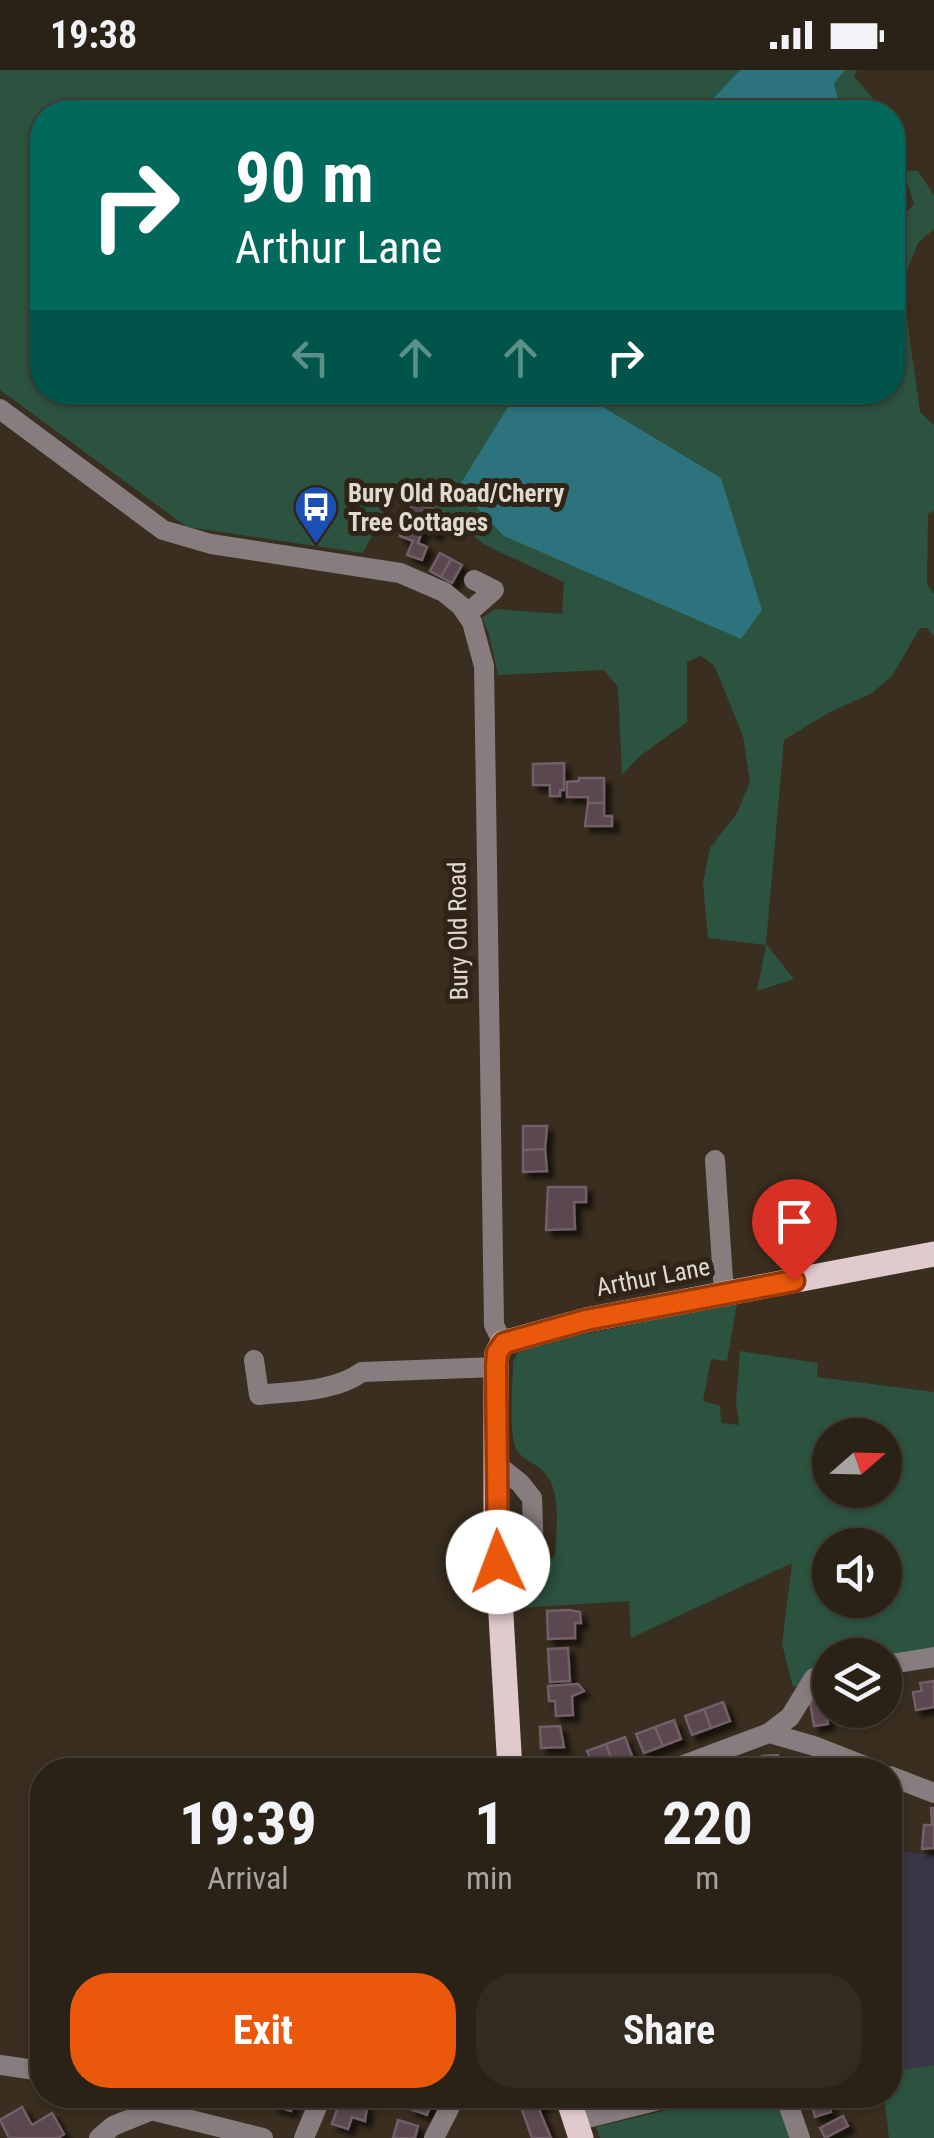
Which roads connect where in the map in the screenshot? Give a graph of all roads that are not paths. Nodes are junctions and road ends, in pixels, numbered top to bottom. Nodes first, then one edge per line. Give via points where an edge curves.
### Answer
1 (0, 409) edge
2 (474, 580) dead end
3 (467, 614) junction
4 (716, 1160) dead end
5 (934, 1254) edge
6 (724, 1294) junction
7 (500, 1355) junction
8 (254, 1360) dead end
9 (496, 1464) junction
10 (500, 1594) junction
11 (934, 1656) edge
12 (902, 1662) edge
13 (812, 1681) edge
14 (769, 1733) junction
15 (509, 1758) edge
16 (702, 1758) edge
17 (844, 1758) edge
18 (902, 1781) edge
19 (934, 1793) edge
20 (0, 2064) edge
21 (30, 2069) edge
22 (151, 2108) edge
23 (167, 2108) edge
24 (317, 2108) edge
25 (449, 2108) edge
26 (621, 2108) edge
27 (790, 2108) edge
28 (578, 2130) edge
29 (99, 2138) edge
30 (263, 2138) edge
31 (304, 2138) edge
32 (434, 2138) edge
33 (800, 2138) edge

1 - 3 street via 163,530 211,544 400,573 444,592
2 - 3 street via 494,590
3 - 7 street, Bury Old Road via 484,666 494,1325
4 - 6 street
5 - 6 main road, Arthur Lane
6 - 7 main road, Arthur Lane via 586,1320
7 - 8 street via 362,1372 332,1386 260,1395
7 - 9 main road, Bury Old Road
9 - 10 main road, Bury Old Road
9 - 10 street via 532,1498 534,1554
10 - 15 main road, Bury Old Road
11 - 12 street
13 - 14 street via 790,1718
14 - 16 street
14 - 17 street
18 - 19 street
20 - 21 street
22 - 29 street
23 - 30 street
24 - 31 street
25 - 32 street
26 - 28 street
27 - 33 street

